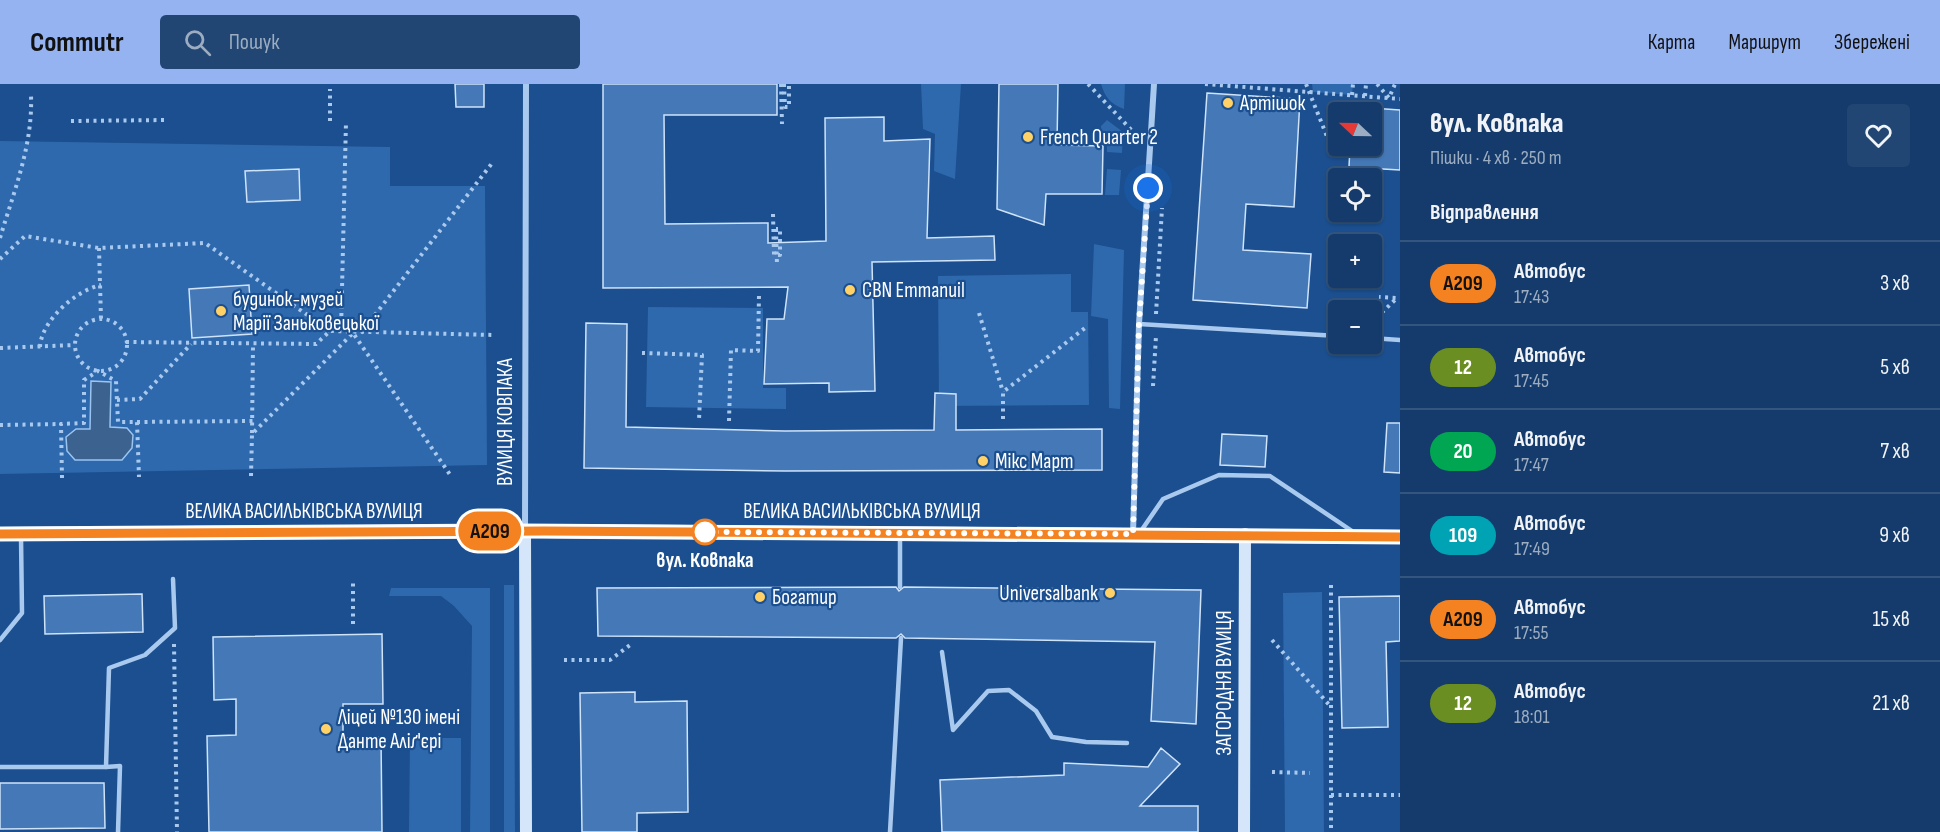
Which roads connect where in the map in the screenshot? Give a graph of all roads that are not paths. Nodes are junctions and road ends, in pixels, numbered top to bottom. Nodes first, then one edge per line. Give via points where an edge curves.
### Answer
1 (526, 84) edge
2 (1154, 84) edge
3 (1139, 324) junction
4 (1328, 335) edge
5 (1382, 339) edge
6 (1400, 340) edge
7 (525, 531) junction
8 (900, 533) junction
9 (0, 534) edge
10 (21, 534) junction
11 (1137, 534) junction
12 (1245, 534) junction
13 (1359, 536) junction
14 (1400, 537) edge
15 (173, 579) dead end
16 (900, 587) dead end
17 (901, 638) dead end
18 (0, 640) edge
19 (942, 652) dead end
20 (1128, 743) dead end
21 (106, 766) junction
22 (0, 767) edge
23 (118, 832) edge
24 (526, 832) edge
25 (890, 832) edge
26 (1244, 832) edge

1 - 7 street, ВУЛИЦЯ КОВПАКА
2 - 3 street
3 - 4 lane
3 - 11 street
5 - 6 lane
7 - 8 main road, ВЕЛИКА ВАСИЛЬКІВСЬКА ВУЛИЦЯ
7 - 10 main road, ВЕЛИКА ВАСИЛЬКІВСЬКА ВУЛИЦЯ
7 - 24 street, ВУЛИЦЯ КОВПАКА
8 - 11 main road, ВЕЛИКА ВАСИЛЬКІВСЬКА ВУЛИЦЯ
8 - 16 lane
9 - 10 main road, ВЕЛИКА ВАСИЛЬКІВСЬКА ВУЛИЦЯ
10 - 18 lane via 22,613
11 - 12 main road, ВЕЛИКА ВАСИЛЬКІВСЬКА ВУЛИЦЯ
11 - 13 lane via 1163,499 1219,475 1270,476
12 - 13 main road, ВЕЛИКА ВАСИЛЬКІВСЬКА ВУЛИЦЯ
12 - 26 street, ЗАГОРОДНЯ ВУЛИЦЯ
13 - 14 main road, ВЕЛИКА ВАСИЛЬКІВСЬКА ВУЛИЦЯ
15 - 21 lane via 175,628 145,655 109,668
17 - 25 lane
19 - 20 lane via 952,730 988,691 1009,690 1036,711 1052,737
21 - 22 lane
21 - 23 lane via 120,766

